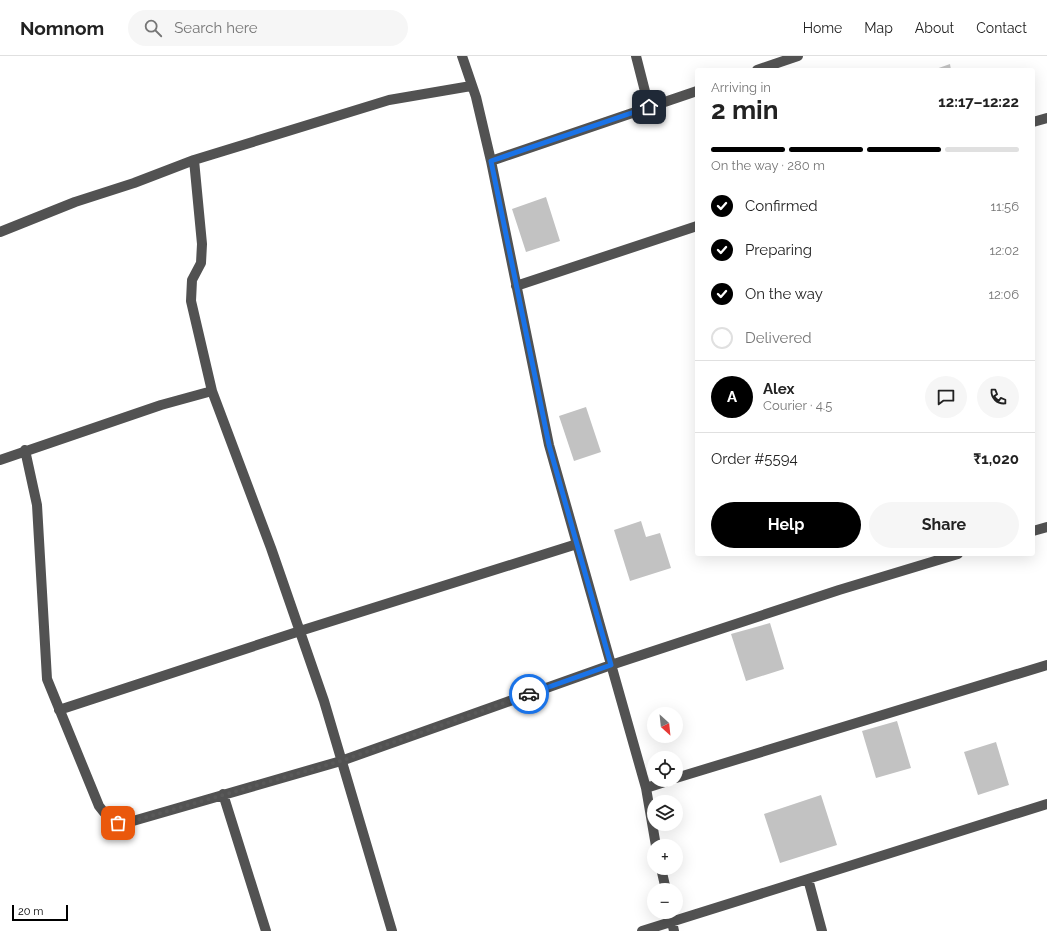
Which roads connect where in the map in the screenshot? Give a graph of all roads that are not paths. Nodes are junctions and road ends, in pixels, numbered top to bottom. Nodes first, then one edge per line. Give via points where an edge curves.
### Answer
1 (462, 56) edge
2 (636, 56) edge
3 (798, 56) edge
4 (763, 68) edge
5 (471, 86) junction
6 (695, 92) edge
7 (649, 107) junction
8 (1047, 118) edge
9 (1035, 121) edge
10 (194, 160) junction
11 (491, 161) junction
12 (695, 227) edge
13 (0, 232) edge
14 (516, 286) junction
15 (212, 391) junction
16 (25, 450) junction
17 (0, 460) edge
18 (1047, 527) edge
19 (1035, 530) edge
20 (577, 544) junction
21 (951, 556) edge
22 (300, 631) junction
23 (611, 665) junction
24 (1047, 665) edge
25 (58, 710) junction
26 (341, 761) junction
27 (683, 776) edge
28 (649, 787) edge
29 (646, 788) junction
30 (223, 794) junction
31 (1047, 804) edge
32 (655, 839) edge
33 (808, 879) junction
34 (672, 922) edge
35 (266, 931) edge
36 (392, 931) edge
37 (642, 931) edge
38 (822, 931) edge

1 - 5 street
2 - 7 street
3 - 4 street
5 - 10 street via 389,100
5 - 11 street via 476,96
6 - 7 street
7 - 11 street
8 - 9 street
10 - 13 street via 75,202
10 - 15 street via 202,244 201,263 192,280 191,301
11 - 14 street
12 - 14 street
14 - 20 street via 549,445
15 - 16 street
15 - 22 street
16 - 17 street
16 - 25 street via 36,505 47,679
18 - 19 street
20 - 22 street
20 - 23 street
21 - 23 street via 838,590
22 - 25 street
22 - 26 street
23 - 26 street
23 - 29 street
24 - 27 street
25 - 30 street via 99,806 108,818 118,823 133,821
26 - 30 street
26 - 36 street
28 - 29 street
29 - 32 street
30 - 35 street
31 - 33 street
33 - 34 street
33 - 38 street
34 - 37 street

